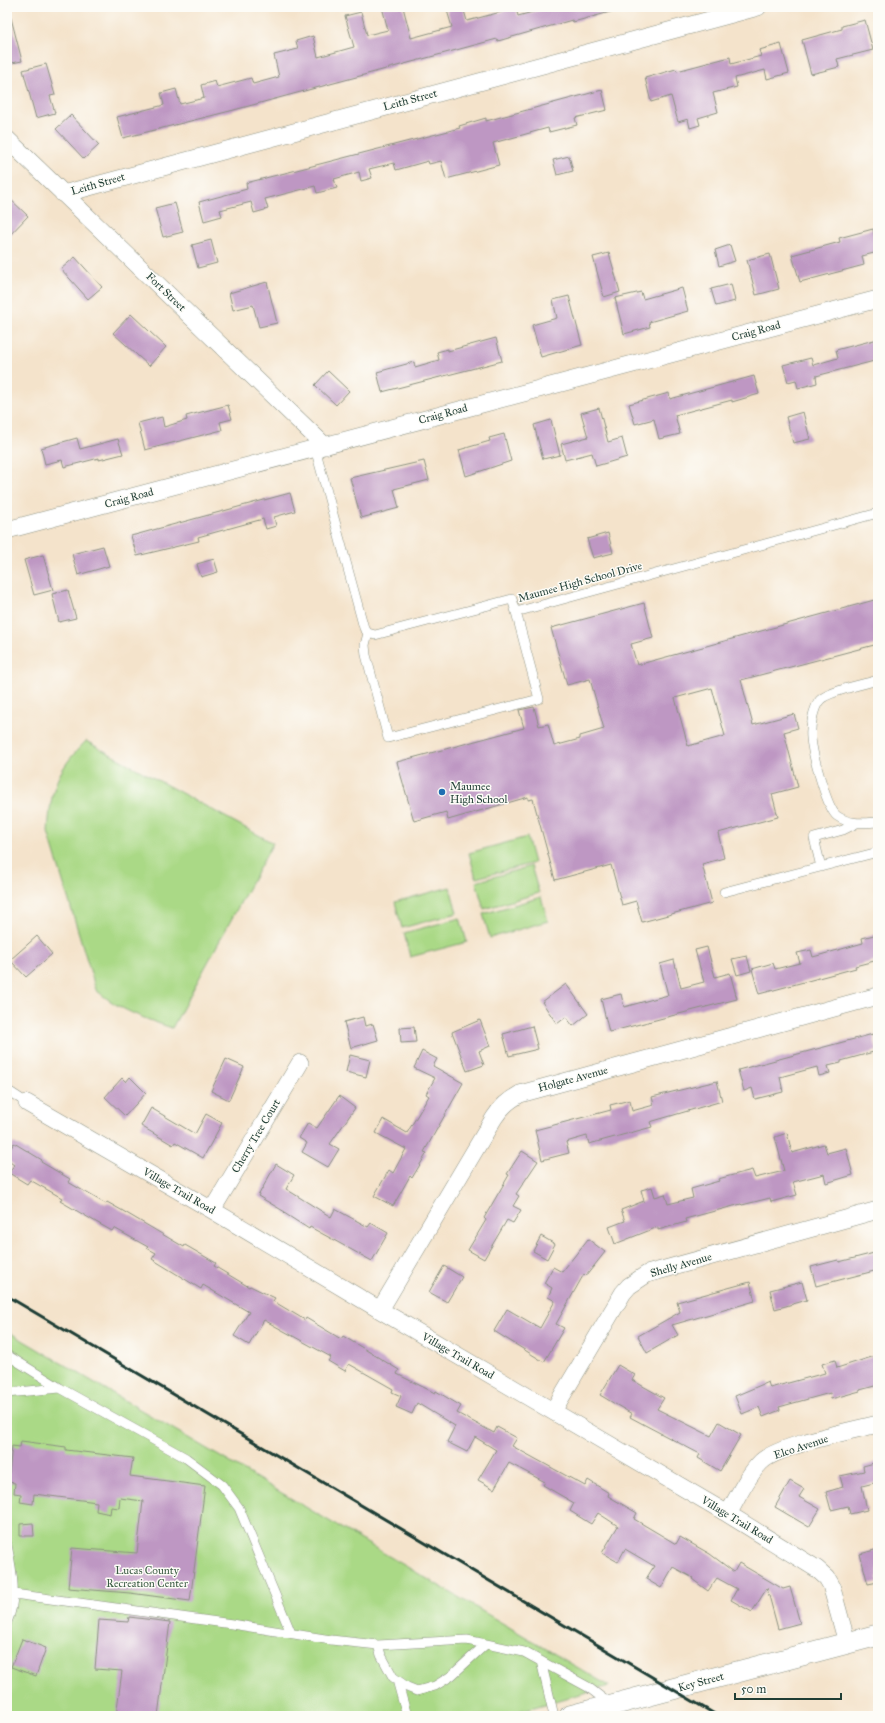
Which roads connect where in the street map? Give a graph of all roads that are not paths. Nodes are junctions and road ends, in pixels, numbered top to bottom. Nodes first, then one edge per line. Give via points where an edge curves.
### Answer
1 (758, 7) edge
2 (7, 139) edge
3 (64, 194) junction
4 (878, 299) edge
5 (320, 447) junction
6 (878, 513) edge
7 (7, 530) edge
8 (516, 612) junction
9 (368, 633) junction
10 (878, 680) edge
11 (878, 822) edge
12 (855, 824) junction
13 (878, 852) edge
14 (821, 867) junction
15 (724, 892) dead end
16 (878, 996) edge
17 (300, 1063) dead end
18 (7, 1090) edge
19 (27, 1103) joint
20 (212, 1210) junction
21 (878, 1210) edge
22 (380, 1310) junction
23 (7, 1355) edge
24 (60, 1388) junction
25 (7, 1393) edge
26 (553, 1411) junction
27 (878, 1424) edge
28 (728, 1514) junction
29 (7, 1545) edge
30 (10, 1595) edge
31 (7, 1622) edge
32 (291, 1633) junction
33 (878, 1635) edge
34 (847, 1643) junction
35 (486, 1644) junction
36 (378, 1645) junction
37 (541, 1661) junction
38 (397, 1680) junction
39 (611, 1705) junction
40 (407, 1716) edge
41 (554, 1716) edge
42 (570, 1716) edge

1 - 3 street, Leith Street
2 - 3 street, Fort Street
3 - 5 street, Fort Street
4 - 5 street, Craig Road
5 - 7 street, Craig Road
5 - 9 lane via 364,628
6 - 8 lane, Maumee High School Drive
8 - 9 lane, Maumee High School Drive via 512,599 375,636
8 - 9 lane via 539,699 388,738 366,655
10 - 12 lane via 835,692 820,700 813,714 811,738 827,800 836,815
11 - 12 lane
12 - 14 lane via 844,830 814,838
13 - 14 lane
14 - 15 lane
16 - 22 street, Holgate Avenue via 520,1094 508,1101 494,1118
17 - 20 street, Cherry Tree Court
18 - 19 lane
19 - 20 street, Village Trail Road
20 - 22 street, Village Trail Road
21 - 26 street, Shelly Avenue via 640,1277 623,1293
22 - 26 street, Village Trail Road
23 - 24 lane
24 - 25 lane
24 - 32 lane via 186,1458 222,1485 239,1508
26 - 28 street, Village Trail Road
27 - 28 street, Elco Avenue via 786,1449 768,1457 754,1471
28 - 34 street, Village Trail Road via 817,1569 827,1578
29 - 30 lane
30 - 31 lane via 12,1611
30 - 32 lane
32 - 36 lane
33 - 34 street, Key Street
34 - 39 street, Key Street
35 - 36 lane via 467,1640
35 - 37 lane via 524,1652
35 - 38 lane via 452,1676 435,1686 417,1691
36 - 38 lane via 381,1655
37 - 39 lane via 588,1687
37 - 41 lane
38 - 40 lane
39 - 42 street, Key Street

